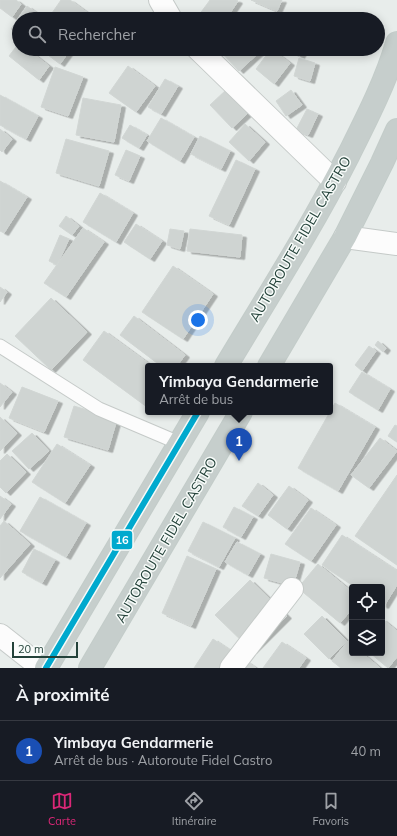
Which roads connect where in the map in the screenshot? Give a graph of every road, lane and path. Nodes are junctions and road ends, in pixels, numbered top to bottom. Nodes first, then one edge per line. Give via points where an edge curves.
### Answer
1 (160, 0) edge
2 (168, 12) edge
3 (397, 43) edge
4 (205, 56) edge
5 (397, 130) edge
6 (335, 182) junction
7 (344, 237) junction
8 (397, 244) edge
9 (0, 346) edge
10 (228, 363) edge
11 (270, 363) edge
12 (196, 415) edge
13 (239, 415) edge
14 (179, 443) junction
15 (292, 589) dead end
16 (0, 635) edge
17 (42, 668) edge
18 (46, 668) edge
19 (90, 668) edge
20 (231, 668) edge

1 - 2 street
3 - 6 highway, AUTOROUTE FIDEL CASTRO via 369,115
4 - 6 street
5 - 7 highway
6 - 10 highway, AUTOROUTE FIDEL CASTRO
7 - 8 street
7 - 11 highway
9 - 14 lane via 99,408
12 - 14 highway
13 - 19 highway, AUTOROUTE FIDEL CASTRO
14 - 18 highway
15 - 20 street
16 - 17 street

